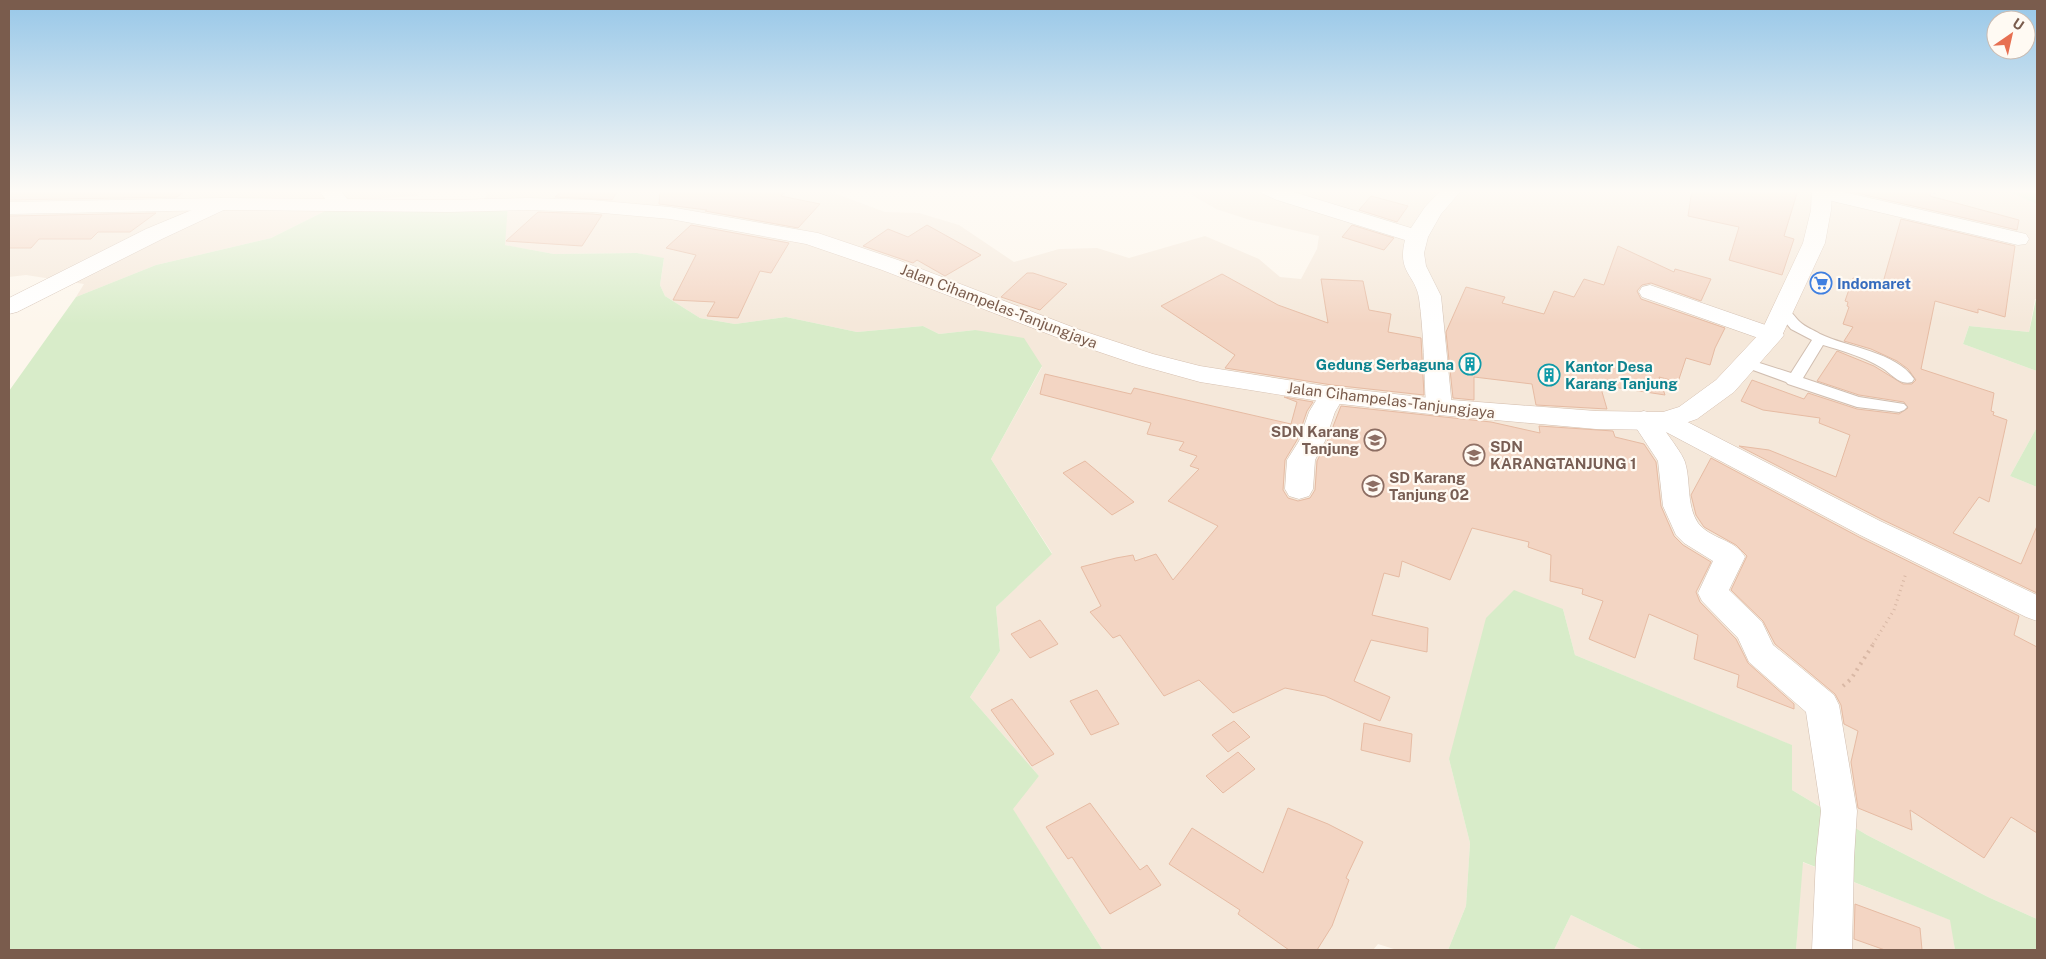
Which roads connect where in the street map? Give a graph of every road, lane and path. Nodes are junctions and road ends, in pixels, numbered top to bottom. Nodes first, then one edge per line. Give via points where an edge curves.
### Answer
1 (153, 235) edge
2 (794, 235) edge
3 (1410, 235) edge
4 (1816, 235) edge
5 (2000, 235) edge
6 (1417, 237) joint
7 (2018, 239) dead end
8 (1650, 292) dead end
9 (9, 307) edge
10 (1783, 311) junction
11 (1772, 335) junction
12 (1820, 339) junction
13 (1747, 363) junction
14 (1907, 379) dead end
15 (1793, 381) junction
16 (1332, 395) junction
17 (1439, 407) junction
18 (1899, 407) dead end
19 (1655, 421) junction
20 (1299, 489) dead end
21 (1917, 551) junction
22 (2037, 610) edge
23 (1822, 705) junction
24 (1832, 950) edge

1 - 9 main road
2 - 16 main road, Jalan Cihampelas-Tanjungjaya via 890,265 1144,359 1200,374
3 - 6 main road
4 - 10 main road, Jalan Cihampelas-Tanjungjaya
5 - 7 main road
6 - 17 main road via 1413,253 1415,266 1430,296
8 - 11 main road
10 - 11 main road, Jalan Cihampelas-Tanjungjaya
10 - 12 lane via 1796,326
11 - 13 main road, Jalan Cihampelas-Tanjungjaya
12 - 14 lane via 1860,352 1888,365
12 - 15 lane
13 - 15 lane
13 - 19 main road, Jalan Cihampelas-Tanjungjaya via 1725,386 1688,413
15 - 18 lane via 1857,402
16 - 17 main road, Jalan Cihampelas-Tanjungjaya
16 - 20 main road via 1301,460
17 - 19 main road, Jalan Cihampelas-Tanjungjaya via 1596,420
19 - 21 main road
19 - 23 main road via 1671,461 1677,506 1686,528 1730,557 1713,593 1751,631 1760,653
21 - 22 main road
21 - 23 path via 1906,571 1894,610 1851,679
23 - 24 main road via 1839,811

